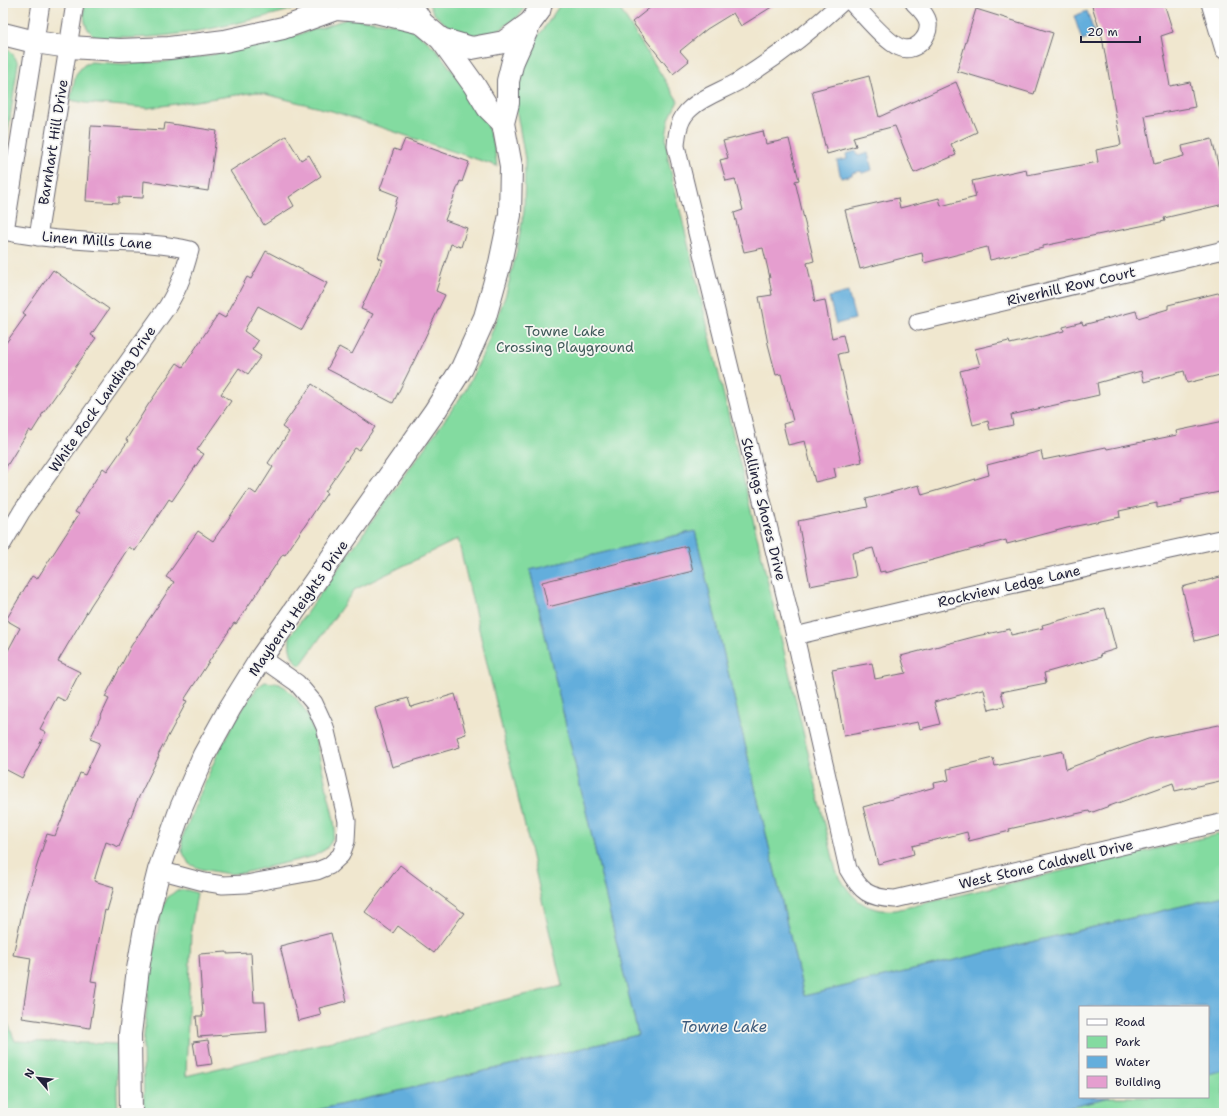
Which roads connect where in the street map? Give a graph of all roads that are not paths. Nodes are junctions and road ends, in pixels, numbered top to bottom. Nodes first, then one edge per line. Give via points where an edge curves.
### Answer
1 (41, 3) edge
2 (75, 3) edge
3 (410, 3) edge
4 (842, 3) edge
5 (852, 3) edge
6 (914, 3) edge
7 (1210, 3) edge
8 (339, 6) edge
9 (539, 10) edge
10 (422, 23) junction
11 (3, 34) edge
12 (442, 40) junction
13 (35, 42) junction
14 (69, 47) junction
15 (1224, 50) edge
16 (503, 123) junction
17 (4, 231) edge
18 (38, 237) junction
19 (190, 250) joint
20 (1224, 250) edge
21 (918, 322) dead end
22 (1224, 538) edge
23 (3, 543) edge
24 (795, 636) junction
25 (261, 658) junction
26 (1224, 822) edge
27 (160, 870) junction
28 (868, 894) joint
29 (131, 1113) edge

1 - 13 street
2 - 14 street, Barnhart Hill Drive
3 - 10 street
4 - 24 street, Stallings Shores Drive via 780,54 691,108 677,131 676,146
5 - 6 street via 890,42 900,48 911,48 921,43 928,33 928,22
7 - 15 street
8 - 10 street
8 - 14 street via 282,28 225,41 162,49
9 - 12 street via 504,42 498,44 472,48
9 - 16 street, Mayberry Heights Drive via 513,61
10 - 12 street
11 - 13 street
12 - 16 street via 488,108
13 - 14 street
13 - 17 street
14 - 18 street, Barnhart Hill Drive
16 - 25 street, Mayberry Heights Drive via 511,166 510,215 485,316 462,368 435,411
17 - 18 street, Linen Mills Lane
18 - 19 street, Linen Mills Lane via 167,245
19 - 23 street, White Rock Landing Drive via 178,289 22,511
20 - 21 street, Riverhill Row Court
22 - 24 street, Rockview Ledge Lane
24 - 28 street, Stallings Shores Drive via 848,869 857,884
25 - 27 street, Mayberry Heights Drive via 204,755 181,808
25 - 27 street via 297,683 314,703 325,727 347,821 346,841 341,855 329,866 317,871 223,886
26 - 28 street, West Stone Caldwell Drive via 895,899
27 - 29 street, Mayberry Heights Drive via 146,922 130,1034

